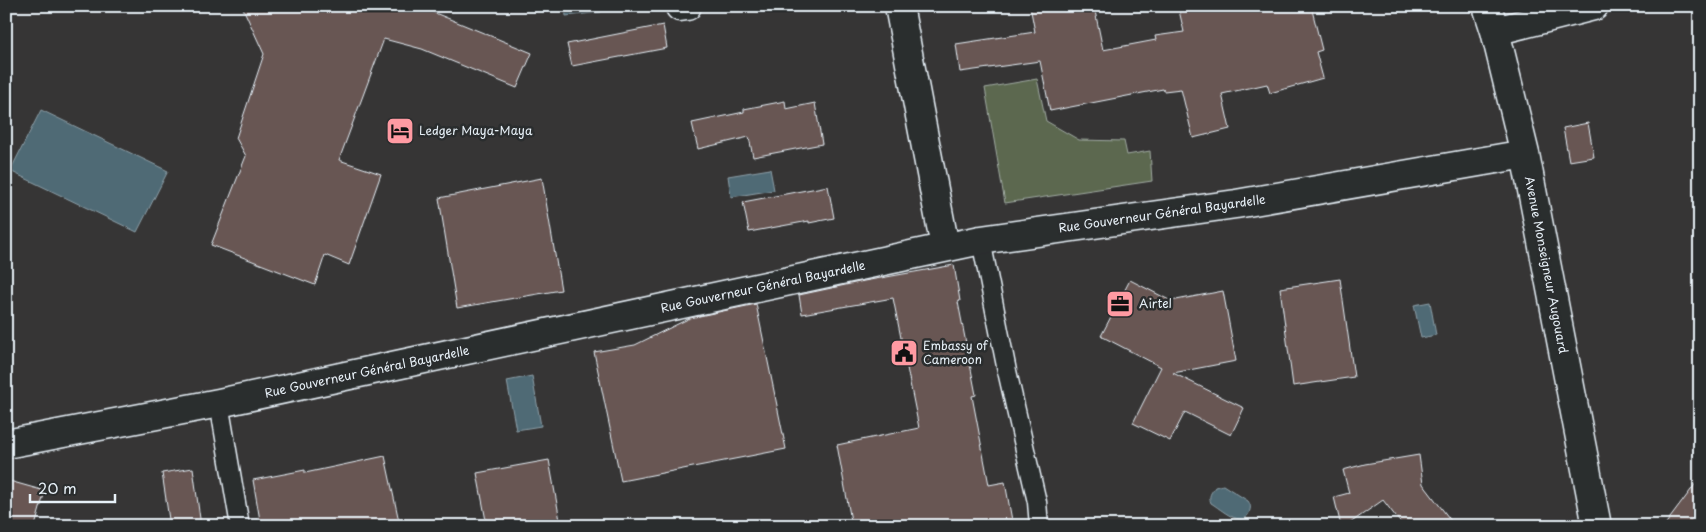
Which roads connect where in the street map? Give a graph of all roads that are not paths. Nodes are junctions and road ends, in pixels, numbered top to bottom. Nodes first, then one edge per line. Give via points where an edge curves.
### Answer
1 (899, 6) edge
2 (1594, 6) edge
3 (1491, 18) edge
4 (1525, 154) junction
5 (981, 240) junction
6 (945, 247) junction
7 (219, 403) junction
8 (6, 444) edge
9 (240, 526) edge
10 (1038, 526) edge
11 (1597, 526) edge

1 - 6 street
2 - 3 street
3 - 4 street, Avenue Monseigneur Augouard
4 - 5 street, Rue Gouverneur Général Bayardelle via 1236,204
4 - 11 street, Avenue Monseigneur Augouard
5 - 6 street, Rue Gouverneur Général Bayardelle
5 - 10 lane via 1037,502
6 - 7 street, Rue Gouverneur Général Bayardelle
7 - 8 street, Rue Gouverneur Général Bayardelle
7 - 9 lane

